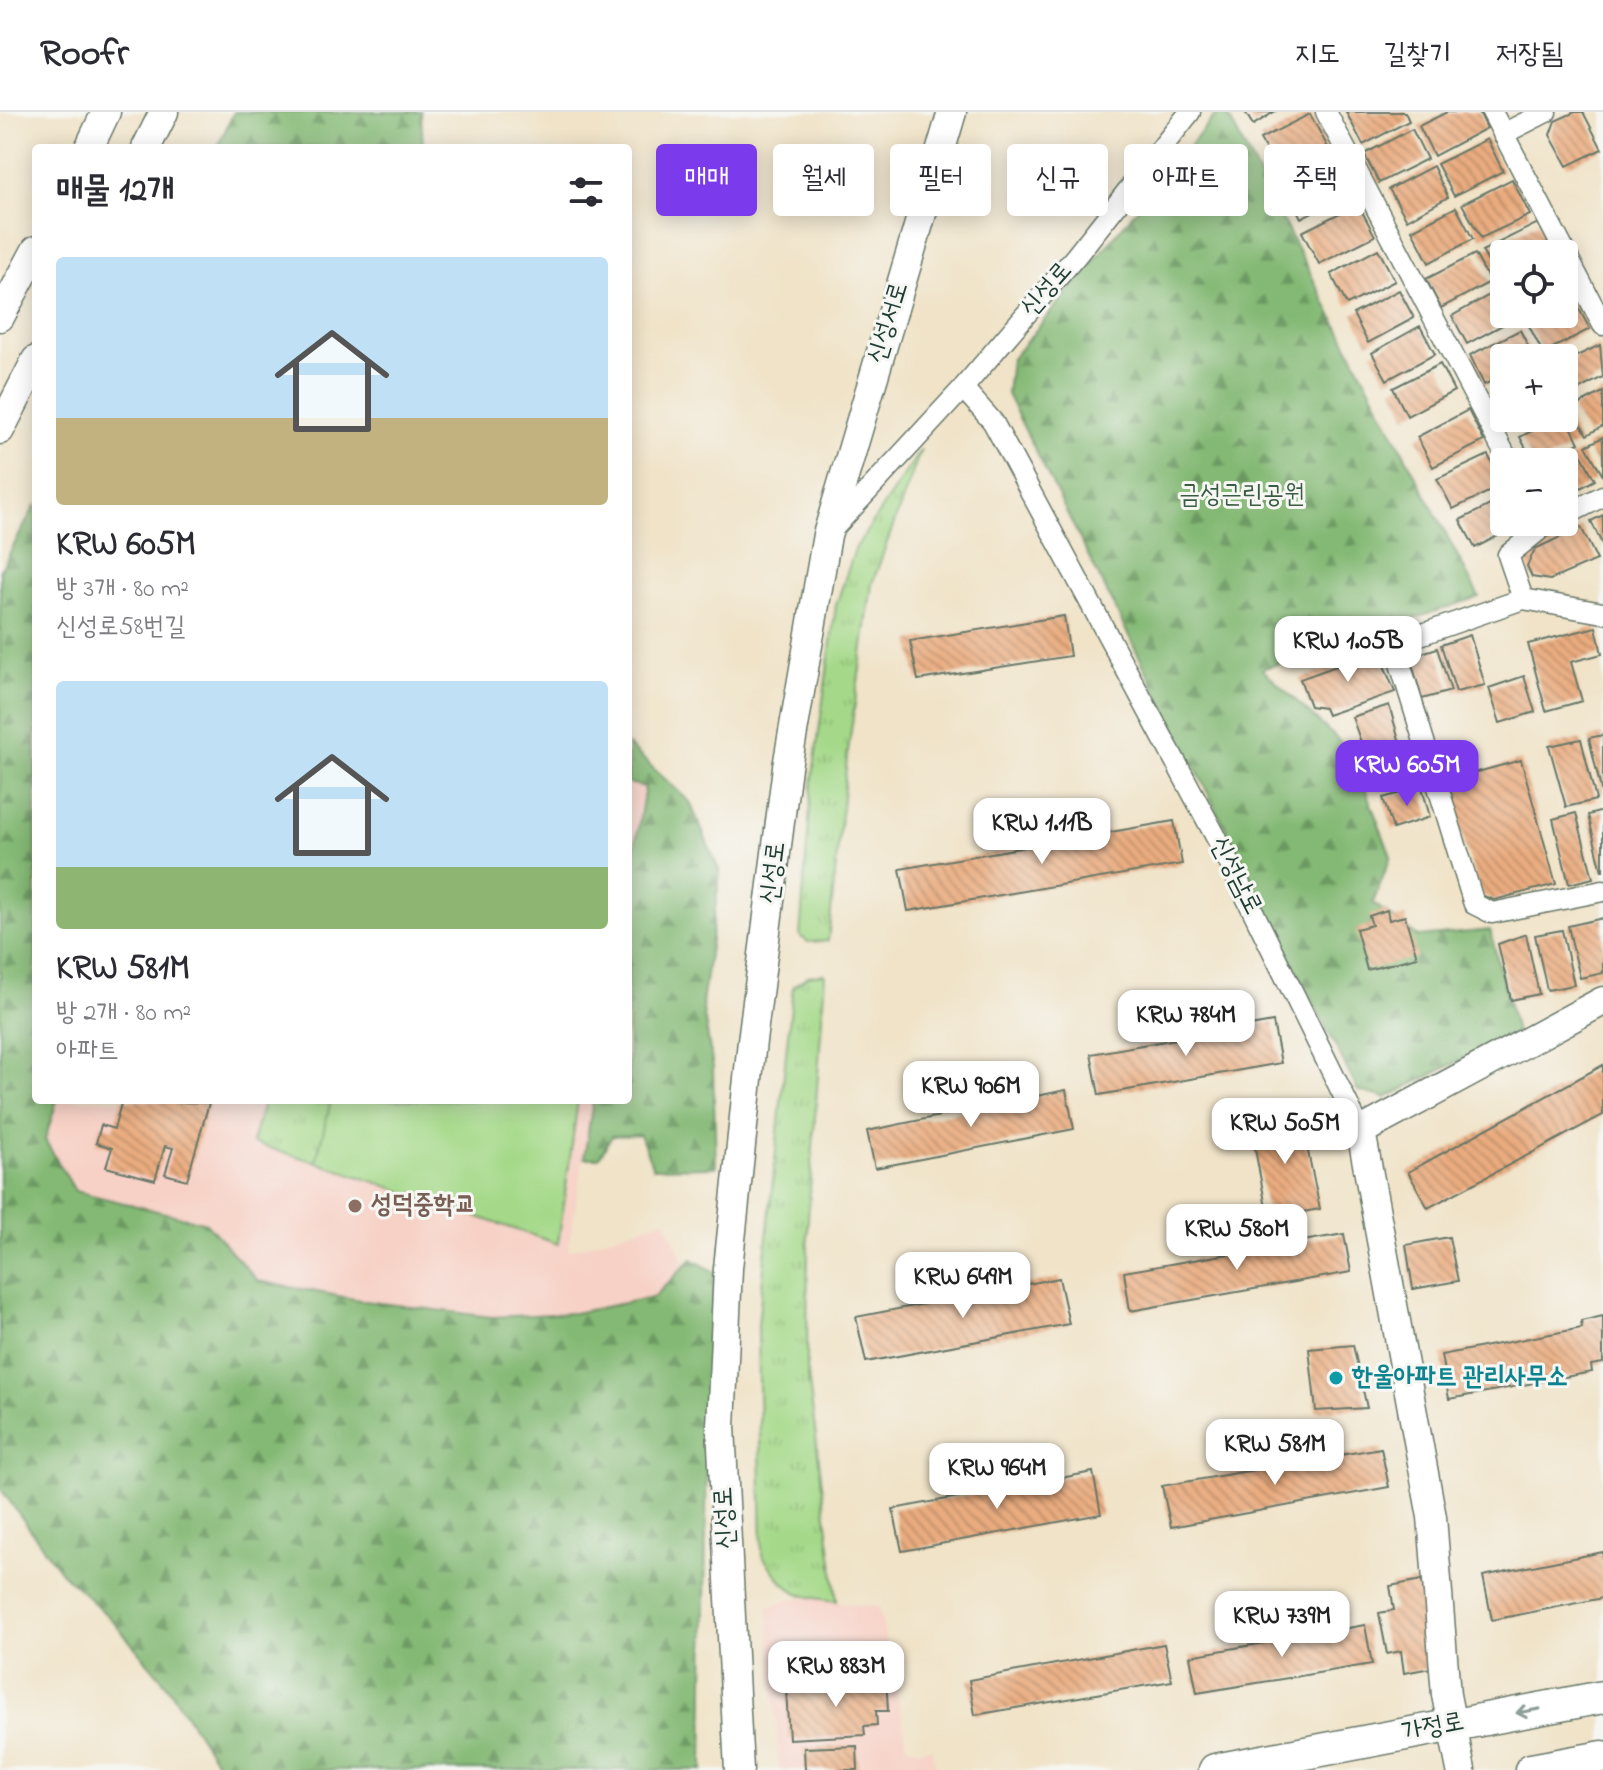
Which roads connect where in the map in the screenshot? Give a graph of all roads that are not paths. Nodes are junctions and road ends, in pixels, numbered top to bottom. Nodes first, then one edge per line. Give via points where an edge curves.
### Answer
1 (106, 112) edge
2 (164, 112) edge
3 (952, 112) edge
4 (1326, 112) edge
5 (1492, 112) edge
6 (1546, 112) edge
7 (1185, 114) edge
8 (1503, 134) junction
9 (91, 144) edge
10 (148, 144) edge
11 (32, 257) edge
12 (0, 317) edge
13 (1603, 325) edge
14 (32, 368) edge
15 (963, 388) junction
16 (0, 430) edge
17 (1502, 448) edge
18 (1603, 496) edge
19 (1578, 509) edge
20 (827, 535) junction
21 (1531, 536) edge
22 (1523, 599) junction
23 (1603, 613) edge
24 (1603, 891) edge
25 (1603, 1001) edge
26 (1361, 1131) junction
27 (1603, 1697) edge
28 (1452, 1724) junction
29 (1603, 1757) edge
30 (739, 1770) edge
31 (1215, 1770) edge
32 (1461, 1770) edge
33 (1531, 1770) edge

1 - 9 street
2 - 10 street
3 - 20 street, 신성서로
4 - 17 street
5 - 8 street
6 - 8 street
7 - 15 street, 신성로 via 1076,256
8 - 13 street
11 - 12 street
14 - 16 street
15 - 20 street, 신성로
15 - 26 street, 신성남로 via 993,422 1216,837
18 - 19 street
20 - 30 street, 신성로 via 787,767 728,1268 721,1427
21 - 22 street via 1508,555
22 - 23 street
22 - 24 street via 1394,644 1474,904 1492,913
25 - 26 street
26 - 28 street via 1432,1517
27 -> 28 main road, 가정로
28 - 31 main road, 가정로
28 - 32 street
29 - 33 main road

